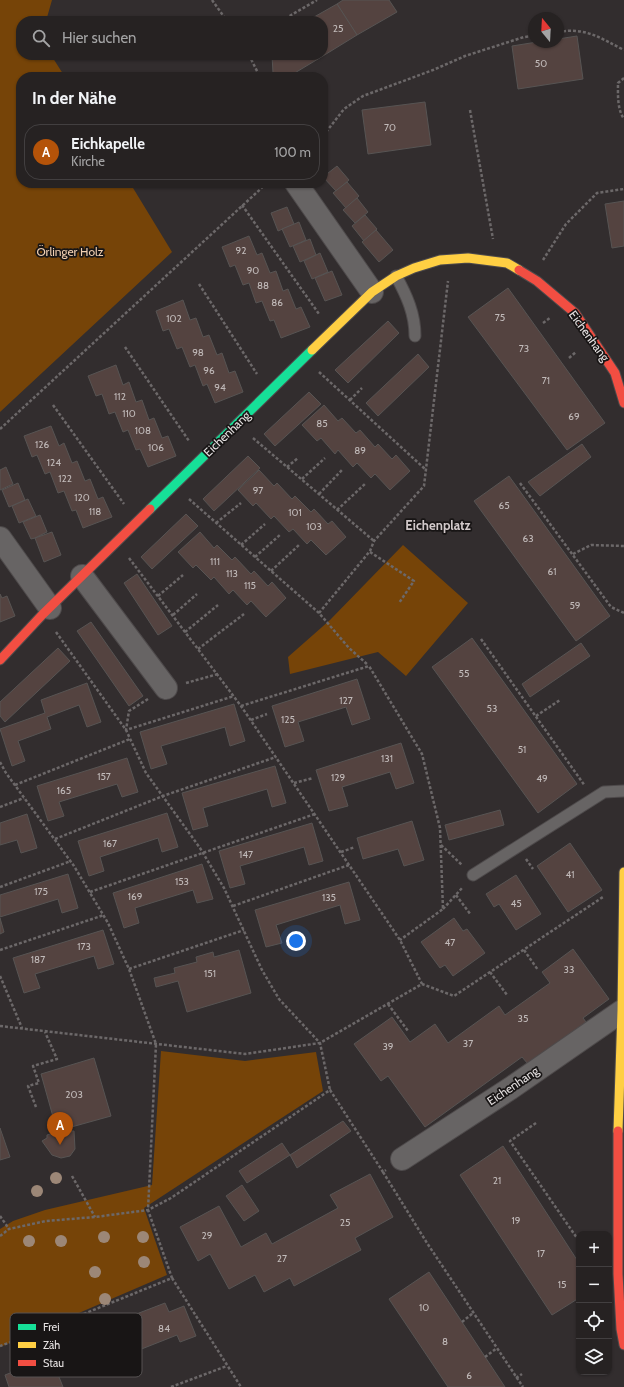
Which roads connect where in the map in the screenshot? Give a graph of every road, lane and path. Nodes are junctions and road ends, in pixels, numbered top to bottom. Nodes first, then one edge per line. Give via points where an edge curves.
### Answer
1 (212, 0) edge
2 (317, 0) edge
3 (223, 16) edge
4 (290, 16) edge
5 (564, 31) edge
6 (528, 37) edge
7 (624, 50) edge
8 (252, 60) edge
9 (258, 72) edge
10 (624, 78) edge
11 (470, 110) dead end
12 (624, 119) edge
13 (328, 130) edge
14 (261, 188) edge
15 (299, 188) edge
16 (624, 189) edge
17 (242, 205) junction
18 (450, 259) junction
19 (498, 262) junction
20 (396, 276) junction
21 (532, 278) junction
22 (199, 284) dead end
23 (372, 292) junction
24 (331, 332) junction
25 (415, 336) dead end
26 (125, 347) dead end
27 (304, 358) junction
28 (362, 388) dead end
29 (269, 392) junction
30 (623, 393) edge
31 (350, 400) junction
32 (53, 405) dead end
33 (236, 424) junction
34 (0, 429) edge
35 (201, 458) junction
36 (298, 458) dead end
37 (326, 458) dead end
38 (287, 467) junction
39 (425, 469) junction
40 (342, 470) dead end
41 (302, 479) junction
42 (366, 483) dead end
43 (520, 483) dead end
44 (174, 486) junction
45 (319, 494) junction
46 (241, 503) dead end
47 (337, 510) junction
48 (137, 522) junction
49 (216, 523) junction
50 (265, 524) dead end
51 (281, 534) dead end
52 (0, 538) edge
53 (374, 541) junction
54 (116, 542) junction
55 (241, 545) junction
56 (299, 545) dead end
57 (624, 546) edge
58 (370, 552) junction
59 (573, 554) junction
60 (255, 557) junction
61 (271, 571) junction
62 (182, 575) dead end
63 (82, 576) junction
64 (197, 594) dead end
65 (158, 596) junction
66 (399, 604) dead end
67 (218, 605) dead end
68 (46, 611) junction
69 (319, 613) junction
70 (624, 613) edge
71 (244, 614) dead end
72 (173, 615) junction
73 (185, 632) junction
74 (481, 639) dead end
75 (198, 649) junction
76 (0, 660) edge
77 (369, 666) junction
78 (218, 674) junction
79 (166, 688) junction
80 (234, 696) junction
81 (560, 700) dead end
82 (241, 706) junction
83 (267, 714) dead end
84 (536, 716) junction
85 (251, 720) junction
86 (126, 730) junction
87 (130, 739) junction
88 (276, 757) junction
89 (0, 762) edge
90 (313, 778) dead end
91 (294, 783) junction
92 (15, 785) junction
93 (624, 791) edge
94 (163, 796) junction
95 (24, 798) junction
96 (594, 798) junction
97 (0, 807) edge
98 (315, 814) junction
99 (55, 840) junction
100 (441, 845) junction
101 (355, 847) dead end
102 (341, 852) junction
103 (203, 853) junction
104 (71, 861) junction
105 (349, 865) junction
106 (624, 872) edge
107 (473, 875) junction
108 (0, 887) edge
109 (90, 892) junction
110 (456, 895) junction
111 (623, 896) junction
112 (233, 906) junction
113 (443, 909) junction
114 (471, 915) dead end
115 (104, 916) junction
116 (244, 930) junction
117 (400, 940) junction
118 (0, 950) edge
119 (524, 950) junction
120 (128, 969) junction
121 (538, 970) dead end
122 (490, 972) junction
123 (0, 976) edge
124 (422, 984) junction
125 (507, 995) dead end
126 (388, 1004) junction
127 (622, 1011) junction
128 (0, 1026) edge
129 (22, 1028) junction
130 (45, 1031) junction
131 (408, 1031) dead end
132 (320, 1043) junction
133 (156, 1044) junction
134 (330, 1090) junction
135 (36, 1107) dead end
136 (536, 1123) dead end
137 (402, 1159) joint
138 (383, 1172) junction
139 (72, 1176) dead end
140 (148, 1210) junction
141 (0, 1216) edge
142 (95, 1217) junction
143 (9, 1229) junction
144 (0, 1236) edge
145 (576, 1237) edge
146 (172, 1278) junction
147 (86, 1313) edge
148 (474, 1313) junction
149 (462, 1322) dead end
150 (10, 1342) edge
151 (624, 1345) edge
152 (0, 1346) edge
153 (497, 1348) junction
154 (485, 1357) dead end
155 (227, 1366) junction
156 (522, 1374) dead end
157 (516, 1378) junction
158 (171, 1387) edge
159 (241, 1387) edge
160 (522, 1387) edge

1 - 3 path
2 - 4 path
5 - 7 path via 592,34
6 - 13 path via 465,56 363,96 344,109
8 - 9 path
10 - 12 path via 618,83 618,99
11 - 19 path
14 - 17 path
15 - 23 street
16 - 21 path via 597,193 566,224
17 - 24 path
17 - 34 path
18 - 19 street, Eichenhang via 468,258
18 - 20 street, Eichenhang via 414,268
18 - 39 path
19 - 21 street, Eichenhang via 507,263
20 - 23 street, Eichenhang
20 - 25 lane via 410,303
21 - 30 street, Eichenhang via 575,313 615,373
22 - 29 path
23 - 24 street, Eichenhang
24 - 27 street, Eichenhang
26 - 35 path
27 - 29 street, Eichenhang
27 - 31 path
28 - 31 path
29 - 33 street, Eichenhang
31 - 39 path
32 - 48 path
33 - 35 street, Eichenhang
33 - 38 path
35 - 44 street, Eichenhang
36 - 38 path
37 - 41 path
38 - 41 path
39 - 53 path via 424,486
40 - 45 path
41 - 45 path
42 - 47 path
43 - 59 path
44 - 48 street, Eichenhang
44 - 49 path
45 - 47 path
46 - 49 path
47 - 53 path
48 - 54 street, Eichenhang
49 - 55 path
50 - 55 path
51 - 60 path
52 - 68 street
53 - 58 path
54 - 63 street, Eichenhang
54 - 65 path
55 - 60 path
56 - 61 path
57 - 59 path via 591,545
58 - 66 path via 414,581
58 - 69 path
59 - 70 path via 611,607
60 - 61 path
61 - 69 path
62 - 65 path
63 - 68 street, Eichenhang
63 - 79 street
64 - 72 path
65 - 72 path
67 - 73 path
68 - 76 street, Eichenhang
68 - 86 path
69 - 77 path via 349,648
71 - 75 path
72 - 73 path
73 - 75 path
74 - 84 path
75 - 78 path
77 - 82 path
77 - 100 path via 422,754 440,828
78 - 79 path
78 - 80 path
79 - 86 path via 129,710
80 - 82 path
80 - 86 path
81 - 84 path
82 - 85 path
83 - 85 path
84 - 96 path
85 - 88 path
86 - 87 path
87 - 92 path
87 - 94 path via 146,773
88 - 91 path
88 - 94 path
89 - 92 path
90 - 91 path
91 - 98 path
92 - 95 path
93 - 96 lane via 604,792
94 - 99 path
94 - 103 path
95 - 97 path
95 - 99 path
96 - 107 lane
98 - 102 path
98 - 103 path
99 - 104 path
100 - 107 path
100 - 113 path
101 - 102 path
102 - 105 path
103 - 109 path
103 - 112 path
104 - 108 path
104 - 109 path
105 - 112 path
105 - 117 path
106 - 111 street
107 - 110 path
109 - 115 path
110 - 113 path
110 - 114 path
111 - 119 path via 604,896
111 - 127 street
112 - 116 path
113 - 117 path
115 - 118 path
115 - 120 path
116 - 120 path
116 - 132 path via 262,970 279,999
117 - 124 path
119 - 121 path
119 - 122 path
120 - 133 path
122 - 124 path via 454,996
122 - 125 path
123 - 129 path
124 - 126 path
126 - 131 path
126 - 132 path
127 - 137 street, Eichenhang
127 - 151 street via 618,1109 618,1274
128 - 129 path
129 - 130 path
130 - 133 path
130 - 135 path via 57,1059 33,1066 39,1083 28,1086
132 - 133 path via 245,1054
132 - 134 path
133 - 140 path
134 - 138 path
134 - 140 path via 171,1198
136 - 145 path via 510,1142
137 - 138 path
138 - 148 path
139 - 142 path
140 - 142 path
140 - 146 path
141 - 143 path
142 - 143 path via 46,1221
143 - 144 path
146 - 147 path
146 - 155 path
148 - 149 path
148 - 153 path
150 - 152 path
153 - 154 path
153 - 157 path
155 - 158 path
155 - 159 path
156 - 157 path
157 - 160 path

